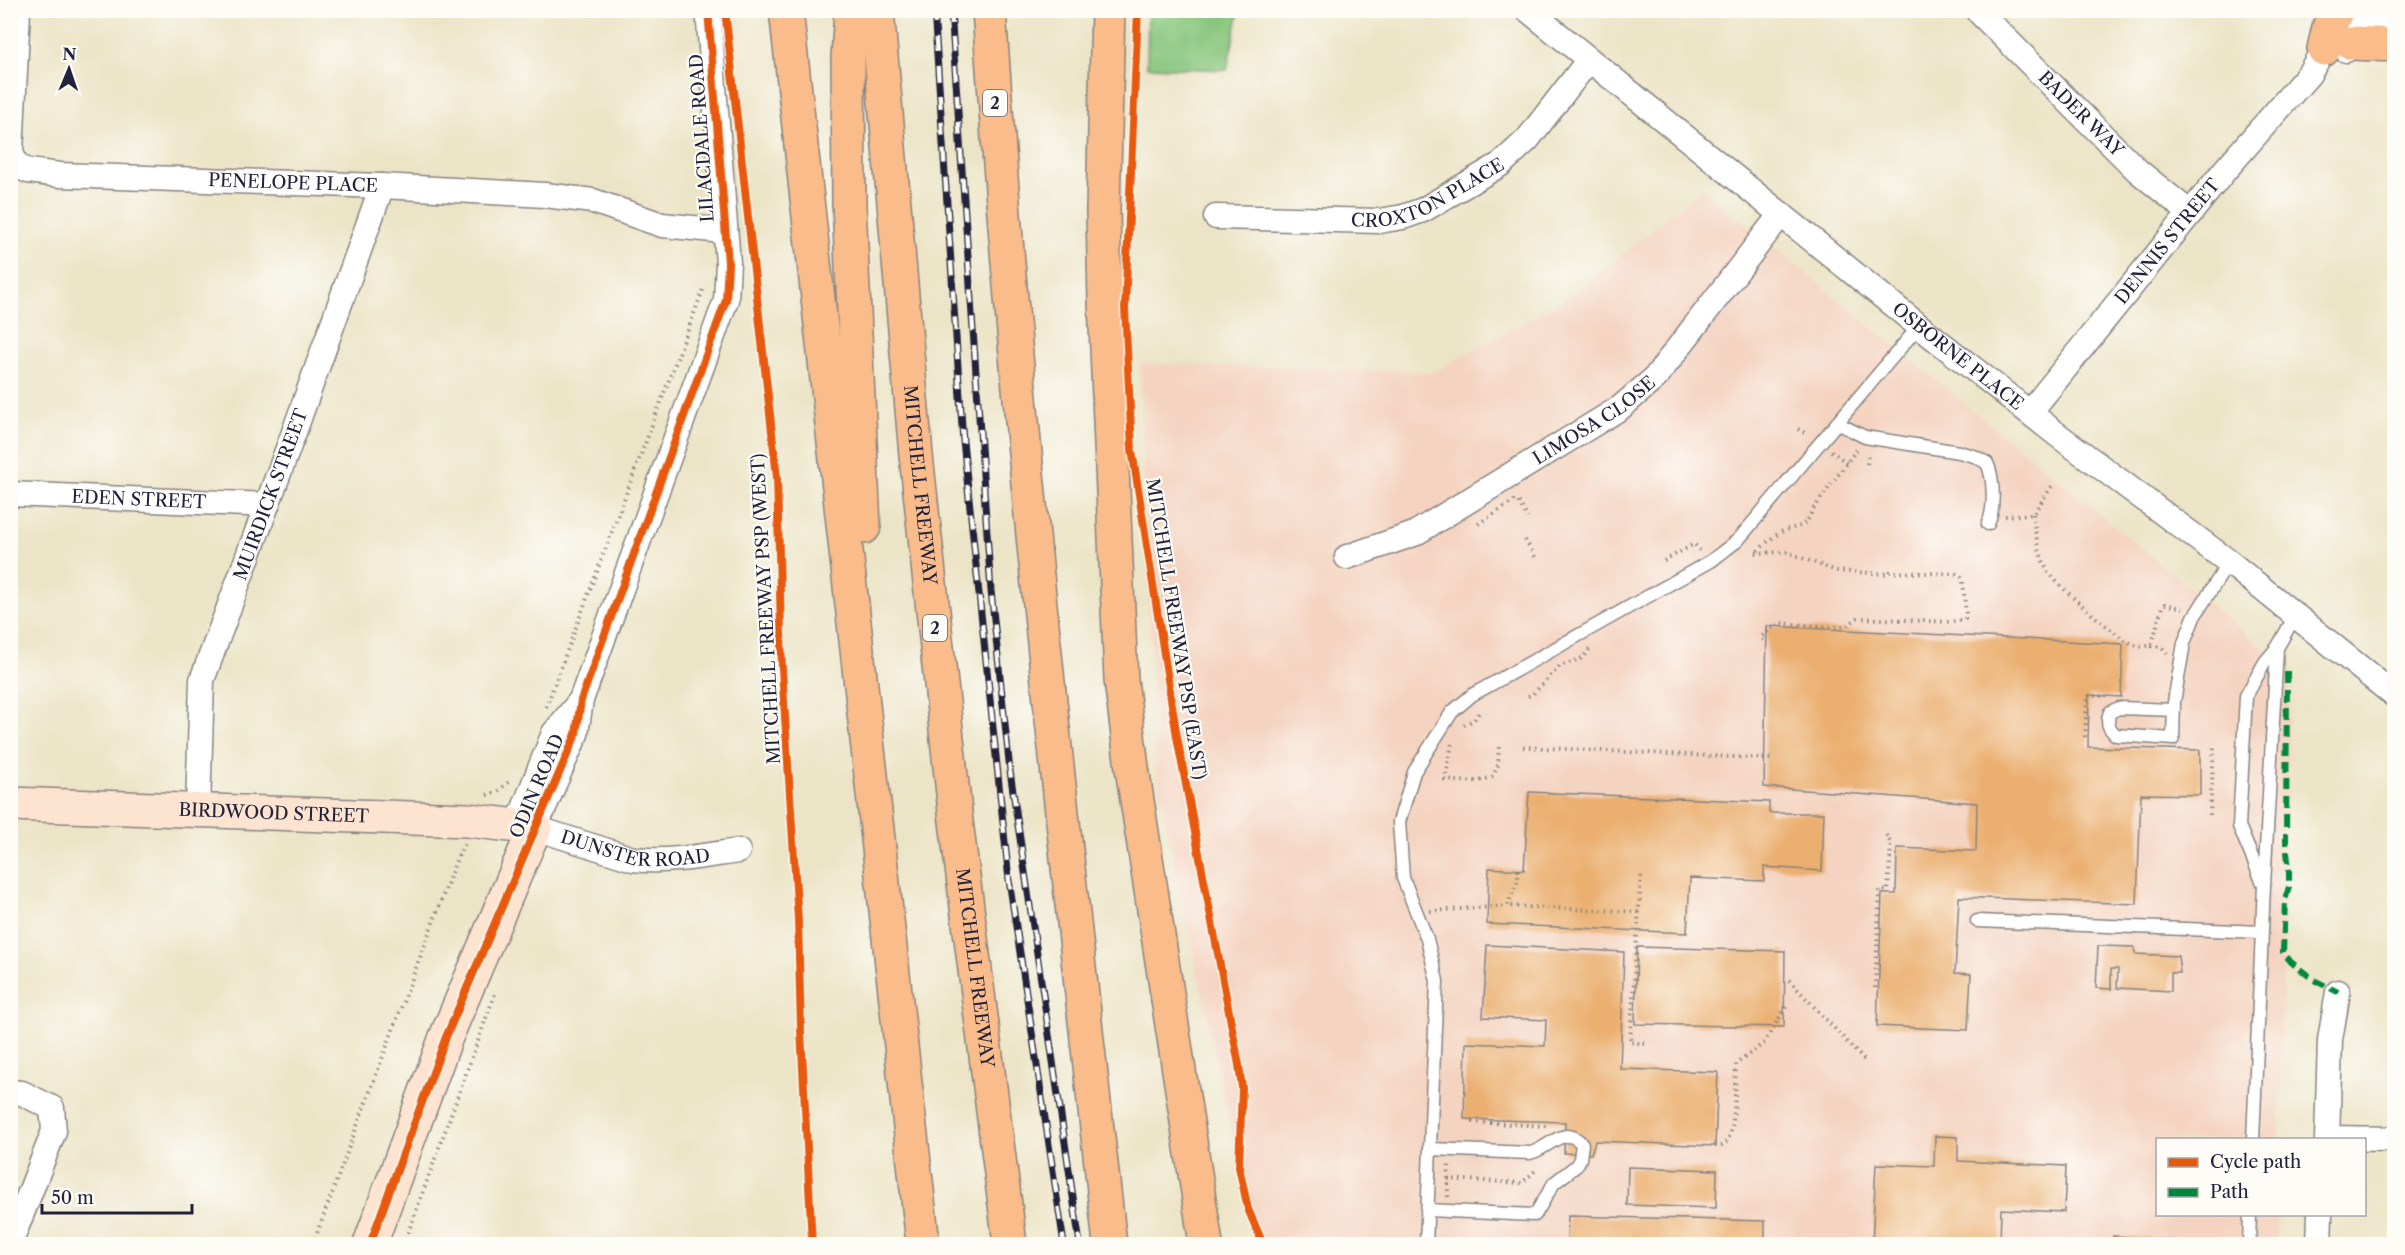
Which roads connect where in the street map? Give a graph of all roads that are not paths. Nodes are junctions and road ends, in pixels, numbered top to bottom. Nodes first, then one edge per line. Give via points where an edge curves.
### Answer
1 (18, 10) edge
2 (708, 10) edge
3 (786, 10) edge
4 (851, 10) edge
5 (877, 10) edge
6 (989, 10) edge
7 (1108, 10) edge
8 (1528, 10) edge
9 (1977, 10) edge
10 (2337, 10) edge
11 (2360, 10) edge
12 (2388, 10) edge
13 (2394, 45) edge
14 (2328, 55) junction
15 (1588, 61) junction
16 (382, 186) junction
17 (2190, 213) junction
18 (1781, 214) junction
19 (1216, 216) dead end
20 (724, 231) junction
21 (728, 263) joint
22 (1919, 326) junction
23 (2030, 412) junction
24 (1837, 423) junction
25 (10, 494) edge
26 (267, 506) junction
27 (1990, 520) road end
28 (1347, 557) dead end
29 (2229, 562) junction
30 (2295, 616) junction
31 (2277, 648) junction
32 (2394, 696) edge
33 (2174, 710) junction
34 (10, 804) edge
35 (198, 810) junction
36 (526, 827) junction
37 (879, 840) junction
38 (738, 851) dead end
39 (2264, 885) junction
40 (1977, 921) dead end
41 (2262, 932) junction
42 (2338, 992) dead end
43 (10, 1092) edge
44 (2253, 1138) edge
45 (2328, 1138) edge
46 (2366, 1139) edge
47 (2394, 1139) edge
48 (1430, 1149) junction
49 (1427, 1210) junction
50 (2250, 1216) edge
51 (2320, 1216) edge
52 (10, 1244) edge
53 (346, 1245) edge
54 (370, 1245) edge
55 (923, 1245) edge
56 (1010, 1245) edge
57 (1110, 1245) edge
58 (1206, 1245) edge
59 (1426, 1245) edge
60 (2249, 1245) edge
61 (2319, 1245) edge

1 - 16 street, PENELOPE PLACE via 11,152 16,165 28,171 60,176
2 - 20 street, LILACDALE ROAD
3 - 37 highway
4 - 37 highway via 849,203
5 - 56 highway, MITCHELL FREEWAY / 2 via 916,455 956,821
6 - 57 highway, 2 via 1023,447
7 - 58 highway via 1103,210 1121,680
8 - 15 street, OSBORNE PLACE
9 - 17 street, BADER WAY via 2138,171
10 - 14 highway via 2329,27
11 - 14 street, DENNIS STREET
12 - 14 street, DENNIS STREET
13 - 14 highway
14 - 17 street, DENNIS STREET via 2279,105
15 - 18 street, OSBORNE PLACE
15 - 19 street, CROXTON PLACE via 1527,140 1501,164 1423,210 1378,221
16 - 20 street, PENELOPE PLACE via 593,201 662,225
16 - 26 street, MUIRDICK STREET
17 - 23 street, DENNIS STREET
18 - 22 street, OSBORNE PLACE
18 - 28 street, LIMOSA CLOSE via 1655,378 1637,395 1414,534
20 - 21 street, LILACDALE ROAD
21 - 36 street, ODIN ROAD via 726,300 581,700 554,733
22 - 23 street, OSBORNE PLACE
22 - 24 lane
23 - 29 street, OSBORNE PLACE
24 - 27 lane via 1864,437 1959,452 1987,463 1992,478
24 - 48 lane via 1738,540 1712,561 1472,695 1452,712 1414,772 1399,822 1402,878 1427,939 1437,981
25 - 26 street, EDEN STREET
26 - 35 street, MUIRDICK STREET via 202,680
29 - 30 street, OSBORNE PLACE
29 - 33 lane via 2194,617 2184,643
30 - 31 lane
30 - 32 street, OSBORNE PLACE
31 - 39 lane
31 - 39 lane via 2250,685 2245,705 2239,826
33 - 33 lane via 2173,739 2116,735 2107,721 2110,712 2119,708
34 - 35 street, BIRDWOOD STREET
35 - 36 street, BIRDWOOD STREET via 468,820
36 - 38 street, DUNSTER ROAD via 647,861
36 - 53 street, ODIN ROAD via 412,1071
36 - 54 street, ODIN ROAD
37 - 55 highway
39 - 41 lane
40 - 41 lane
41 - 44 lane
42 - 45 street via 2330,1040
43 - 52 street via 22,1093 52,1108 54,1131
46 - 47 street
48 - 49 lane
48 - 49 lane via 1530,1153 1569,1136 1582,1144 1576,1166 1554,1183 1535,1215
49 - 59 lane
50 - 60 lane
51 - 61 street

